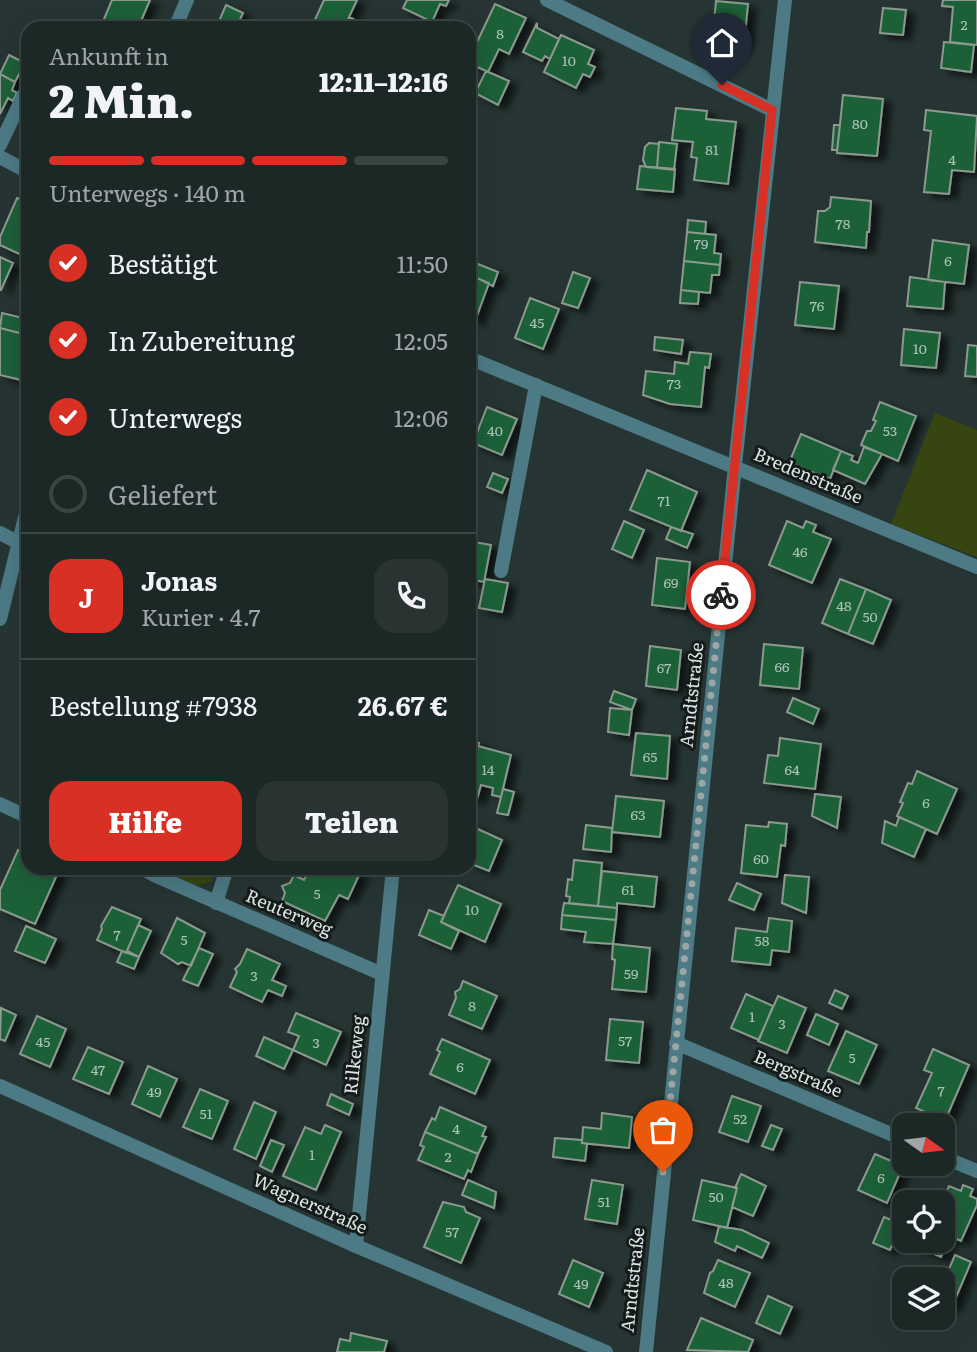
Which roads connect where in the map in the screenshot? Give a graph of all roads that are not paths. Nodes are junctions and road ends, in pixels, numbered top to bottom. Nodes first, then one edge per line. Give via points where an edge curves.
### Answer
1 (187, 0) edge
2 (547, 0) edge
3 (785, 0) edge
4 (178, 21) edge
5 (21, 101) edge
6 (772, 110) junction
7 (0, 145) edge
8 (0, 158) edge
9 (21, 168) edge
10 (476, 361) edge
11 (536, 385) junction
12 (734, 466) junction
13 (0, 533) edge
14 (21, 550) edge
15 (977, 567) edge
16 (502, 571) dead end
17 (0, 620) edge
18 (0, 804) edge
19 (21, 814) edge
20 (153, 875) edge
21 (225, 875) edge
22 (392, 875) edge
23 (216, 903) junction
24 (382, 974) junction
25 (676, 1043) junction
26 (0, 1086) edge
27 (892, 1134) edge
28 (956, 1162) edge
29 (977, 1171) edge
30 (356, 1246) junction
31 (606, 1352) edge
32 (646, 1352) edge

1 - 4 street
2 - 6 street
3 - 6 street, Arndtstraße
5 - 7 street
6 - 12 street, Arndtstraße
8 - 9 street
10 - 11 street, Bredenstraße
11 - 12 street, Bredenstraße
11 - 16 street
12 - 15 street, Bredenstraße
12 - 25 street, Arndtstraße
13 - 14 street
14 - 17 street
18 - 19 street
20 - 23 street, Reuterweg
21 - 23 street
22 - 24 street, Rilkeweg
23 - 24 street, Reuterweg
24 - 30 street, Rilkeweg
25 - 27 street, Bergstraße
25 - 32 street, Arndtstraße
26 - 30 street, Wagnerstraße
28 - 29 street
30 - 31 street, Wagnerstraße

